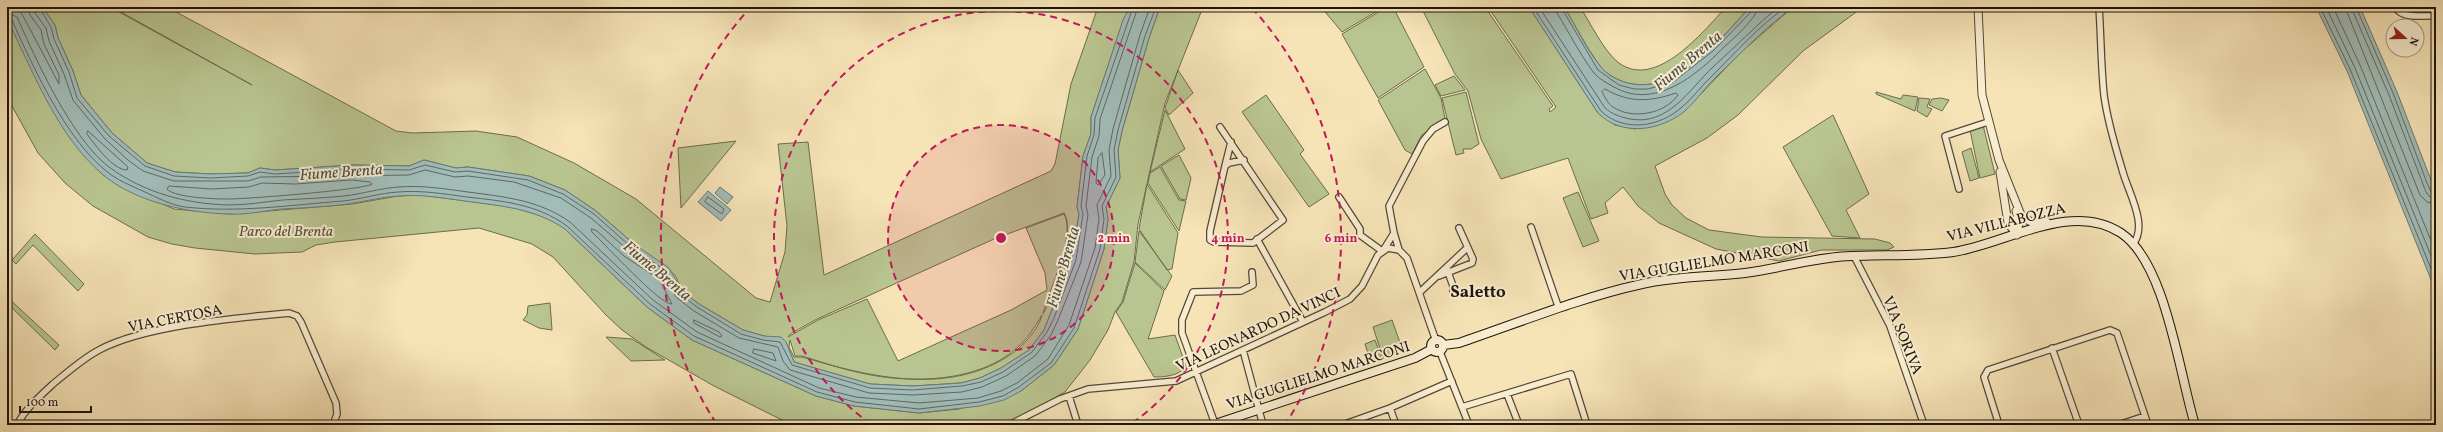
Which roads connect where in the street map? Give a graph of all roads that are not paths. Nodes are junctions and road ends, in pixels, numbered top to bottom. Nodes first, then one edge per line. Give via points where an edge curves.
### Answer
1 (1978, 7) edge
2 (2099, 7) edge
3 (2395, 7) edge
4 (2436, 16) edge
5 (1445, 122) dead end
6 (1988, 122) junction
7 (1220, 127) dead end
8 (1231, 142) junction
9 (1244, 160) junction
10 (1999, 160) junction
11 (1226, 166) junction
12 (1959, 189) dead end
13 (1339, 198) dead end
14 (2013, 199) junction
15 (2006, 213) junction
16 (2079, 219) junction
17 (1530, 227) dead end
18 (1459, 228) dead end
19 (1394, 233) junction
20 (2017, 235) junction
21 (1257, 239) junction
22 (2133, 244) junction
23 (1467, 248) junction
24 (1971, 248) junction
25 (1400, 250) junction
26 (1383, 251) junction
27 (1854, 256) junction
28 (1447, 270) junction
29 (1252, 272) dead end
30 (1453, 291) dead end
31 (1420, 292) junction
32 (1558, 306) dead end
33 (1303, 322) junction
34 (1436, 340) joint
35 (2052, 348) junction
36 (1438, 349) junction
37 (1243, 350) junction
38 (1196, 372) junction
39 (1452, 381) junction
40 (1507, 394) junction
41 (1069, 396) junction
42 (1390, 408) junction
43 (1462, 408) junction
44 (1258, 409) junction
45 (2145, 416) junction
46 (1213, 424) edge
47 (17, 425) edge
48 (333, 425) edge
49 (1009, 425) edge
50 (1078, 425) edge
51 (1263, 425) edge
52 (1342, 425) edge
53 (1396, 425) edge
54 (1469, 425) edge
55 (1519, 425) edge
56 (1587, 425) edge
57 (1924, 425) edge
58 (1999, 425) edge
59 (2079, 425) edge
60 (2118, 425) edge
61 (2148, 425) edge
62 (2195, 425) edge

1 - 6 street via 1979,77
2 - 22 street via 2104,96 2122,170 2137,214 2138,238
3 - 4 street via 2401,14
5 - 19 street via 1423,141 1389,206
6 - 10 street
6 - 12 street via 1945,136
7 - 8 street
8 - 9 street
8 - 11 street
9 - 11 street
9 - 21 street via 1283,220
10 - 14 street
10 - 15 street
11 - 21 street via 1210,240 1253,243
13 - 26 street via 1360,229 1360,235
14 - 16 street via 2020,215 2026,221 2043,223 2067,218
14 - 20 street via 2019,224
15 - 20 street via 2011,229
15 - 24 street via 2006,228 2003,234
16 - 20 main road, VIA VILLABOZZA via 2055,223
16 - 22 main road, VIA VILLABOZZA via 2104,224 2120,232
17 - 32 street
18 - 23 street
19 - 25 street
19 - 26 street, VIA LEONARDO DA VINCI
20 - 24 main road, VIA VILLABOZZA
21 - 33 street
22 - 62 main road, VIA VILLABOZZA via 2149,264 2161,294
23 - 28 street
23 - 28 street via 1473,259 1472,263
24 - 27 main road, VIA VILLABOZZA via 1925,254
25 - 26 street via 1393,248
25 - 31 street via 1410,264
26 - 33 street, VIA LEONARDO DA VINCI via 1362,286 1350,299
27 - 36 main road, VIA GUGLIELMO MARCONI via 1744,273 1643,284
27 - 57 street, VIA SORIVA via 1890,326
28 - 30 street
28 - 31 street
29 - 38 street via 1252,285 1241,291 1196,292 1190,295 1182,320 1182,333
31 - 34 street
33 - 37 street, VIA LEONARDO DA VINCI
34 - 36 main road, VIA GUGLIELMO MARCONI via 1432,344
35 - 45 street via 2110,330 2114,331
35 - 58 street via 1988,370 1984,378
35 - 59 street
36 - 39 street
36 - 44 main road, VIA GUGLIELMO MARCONI
37 - 38 street, VIA LEONARDO DA VINCI
37 - 44 street
38 - 41 street, VIA LEONARDO DA VINCI via 1169,383 1099,387
38 - 46 street
39 - 42 street
39 - 43 street
40 - 43 street
40 - 55 street
40 - 56 street via 1571,374
41 - 49 street, VIA LEONARDO DA VINCI
41 - 50 street
42 - 52 street
42 - 53 street
43 - 54 street
44 - 46 main road, VIA GUGLIELMO MARCONI
44 - 51 street
45 - 60 street
45 - 61 street
47 - 48 street, VIA CERTOSA via 40,396 78,363 120,341 176,327 289,313 297,316 336,403

